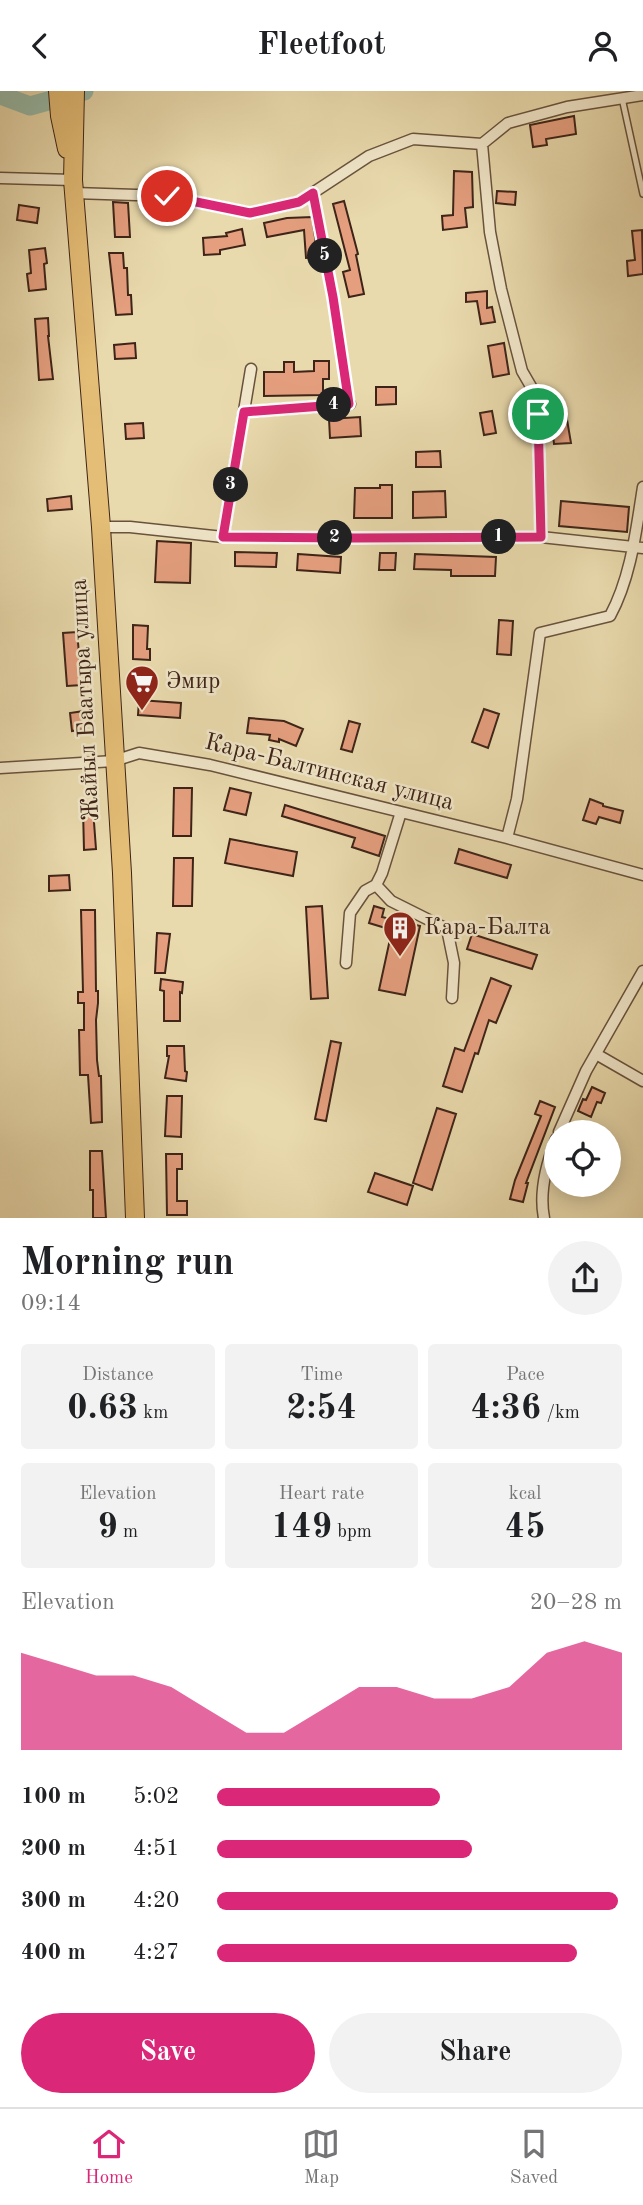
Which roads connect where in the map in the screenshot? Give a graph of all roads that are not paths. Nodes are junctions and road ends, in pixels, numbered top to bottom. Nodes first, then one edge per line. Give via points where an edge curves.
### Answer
1 (58, 91) edge
2 (75, 91) edge
3 (643, 95) edge
4 (622, 98) junction
5 (68, 115) junction
6 (482, 144) junction
7 (0, 178) edge
8 (74, 187) junction
9 (313, 193) junction
10 (643, 194) edge
11 (251, 369) dead end
12 (349, 404) joint
13 (244, 412) junction
14 (643, 487) edge
15 (101, 527) junction
16 (223, 537) junction
17 (541, 537) junction
18 (638, 547) edge
19 (114, 761) junction
20 (0, 768) edge
21 (401, 812) junction
22 (507, 838) junction
23 (643, 876) edge
24 (376, 885) junction
25 (345, 963) dead end
26 (643, 971) edge
27 (452, 998) dead end
28 (596, 1054) junction
29 (643, 1081) edge
30 (564, 1120) edge
31 (544, 1192) edge
32 (135, 1218) edge
33 (544, 1218) edge

1 - 5 highway
2 - 5 highway
3 - 4 street
4 - 6 street via 508,123
4 - 10 lane
5 - 8 highway, Жайыл Баатыра улица
6 - 9 street via 413,139 369,156
6 - 17 street via 490,232 522,371 533,390 538,414
7 - 8 street
8 - 9 street via 96,194 167,196 250,213 299,202
8 - 15 highway, Жайыл Баатыра улица
9 - 12 lane
11 - 13 street
12 - 13 street
13 - 16 street
14 - 18 street
15 - 16 street
15 - 19 highway, Жайыл Баатыра улица
16 - 17 street
17 - 18 street
18 - 22 street via 610,616 540,633 517,799
19 - 20 street, Кара-Балтинская улица
19 - 21 street, Кара-Балтинская улица via 139,753 211,765
19 - 32 highway, Жайыл Баатыра улица
21 - 22 street, Кара-Балтинская улица
21 - 24 street
22 - 23 street, Кара-Балтинская улица
24 - 25 street via 365,891 350,913
24 - 27 street via 391,901 447,929 454,963
26 - 28 street
28 - 29 street
28 - 30 street
31 - 33 street

